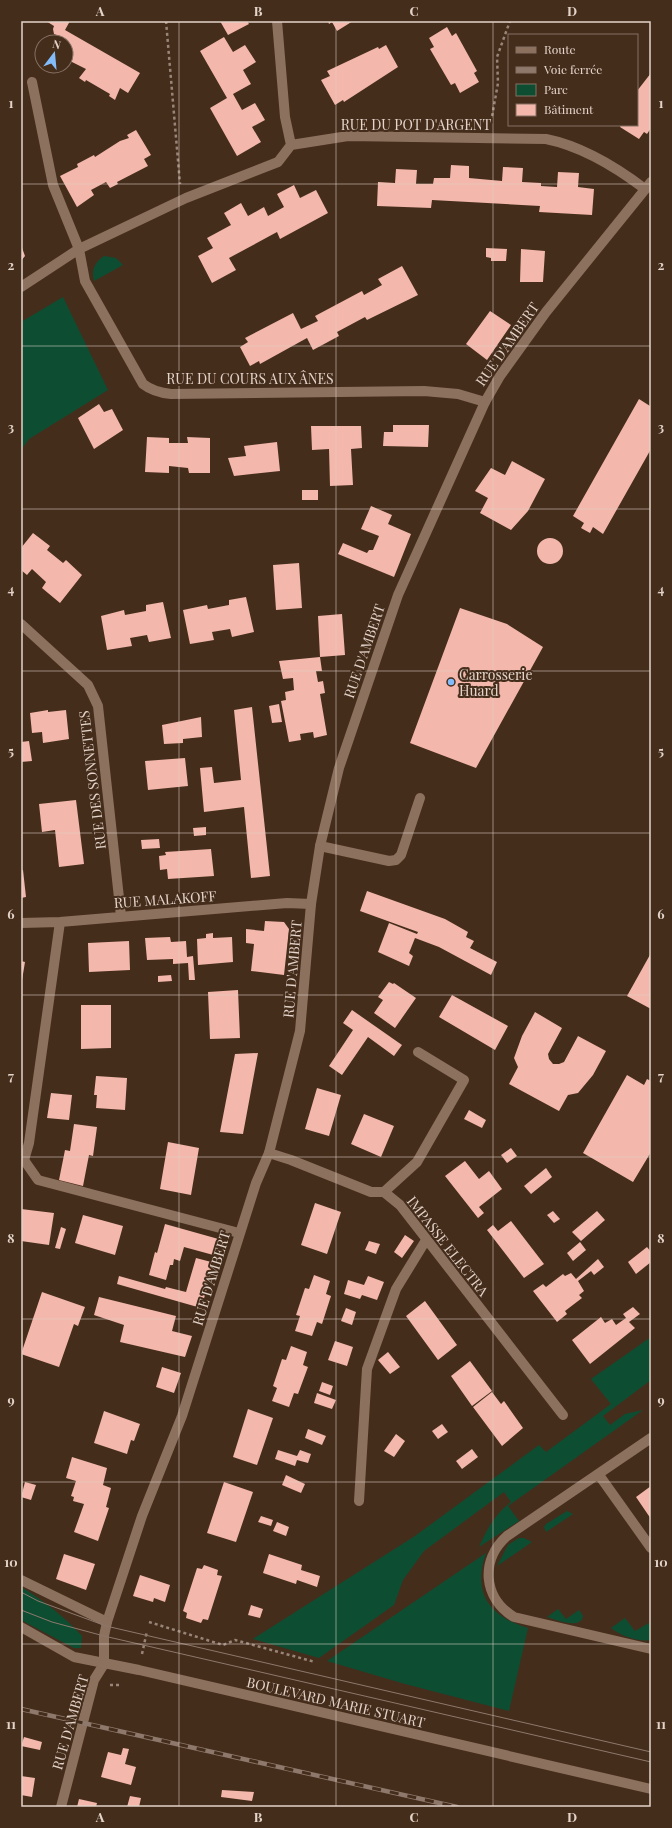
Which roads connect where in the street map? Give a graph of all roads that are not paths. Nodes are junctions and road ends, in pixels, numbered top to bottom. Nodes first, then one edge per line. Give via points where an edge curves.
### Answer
1 (277, 21) edge
2 (32, 82) dead end
3 (292, 145) junction
4 (648, 185) edge
5 (79, 249) junction
6 (21, 287) edge
7 (485, 402) junction
8 (21, 624) edge
9 (420, 798) dead end
10 (320, 846) junction
11 (311, 904) junction
12 (121, 916) junction
13 (60, 922) junction
14 (21, 923) edge
15 (418, 1052) dead end
16 (269, 1153) junction
17 (23, 1161) edge
18 (384, 1192) junction
19 (239, 1233) junction
20 (426, 1240) junction
21 (563, 1415) dead end
22 (651, 1438) edge
23 (599, 1475) junction
24 (359, 1501) dead end
25 (651, 1548) edge
26 (21, 1580) edge
27 (107, 1622) junction
28 (22, 1630) edge
29 (651, 1649) edge
30 (104, 1664) junction
31 (651, 1790) edge
32 (61, 1807) edge

1 - 3 street via 285,117
2 - 5 street, RUE DU COURS AUX ÂNES via 53,185
3 - 4 street, RUE DU POT D'ARGENT via 348,136 546,139 584,150
3 - 5 street via 278,162 186,198
4 - 7 street, RUE D'AMBERT via 546,312 500,376
5 - 6 street
5 - 7 street, RUE DU COURS AUX ÂNES via 85,281 143,384 152,390 171,394 424,391 458,394
7 - 10 street, RUE D'AMBERT via 398,595 349,734
8 - 12 street, RUE DES SONNETTES via 88,685 98,706
9 - 10 street via 401,855 396,860 389,861
10 - 11 street, RUE D'AMBERT
11 - 12 street, RUE MALAKOFF via 288,903
11 - 16 street, RUE D'AMBERT via 300,1031
12 - 13 street, RUE MALAKOFF
13 - 14 street, RUE MALAKOFF
13 - 17 street via 29,1143
15 - 18 street via 464,1080 417,1162
16 - 18 street via 370,1192
16 - 19 street, RUE D'AMBERT
17 - 19 street via 38,1180
18 - 20 street, IMPASSE ELECTRA via 400,1205
19 - 27 street, RUE D'AMBERT via 182,1416 142,1516
20 - 21 street, IMPASSE ELECTRA
20 - 24 street via 396,1289 367,1369
22 - 23 street
23 - 25 street
23 - 29 street via 501,1542 490,1566 489,1585 496,1602 514,1617
26 - 27 street
27 - 30 street, RUE D'AMBERT
28 - 30 street, BOULEVARD MARIE STUART via 74,1657
30 - 31 street, BOULEVARD MARIE STUART via 139,1670
30 - 32 street, RUE D'AMBERT via 94,1680

